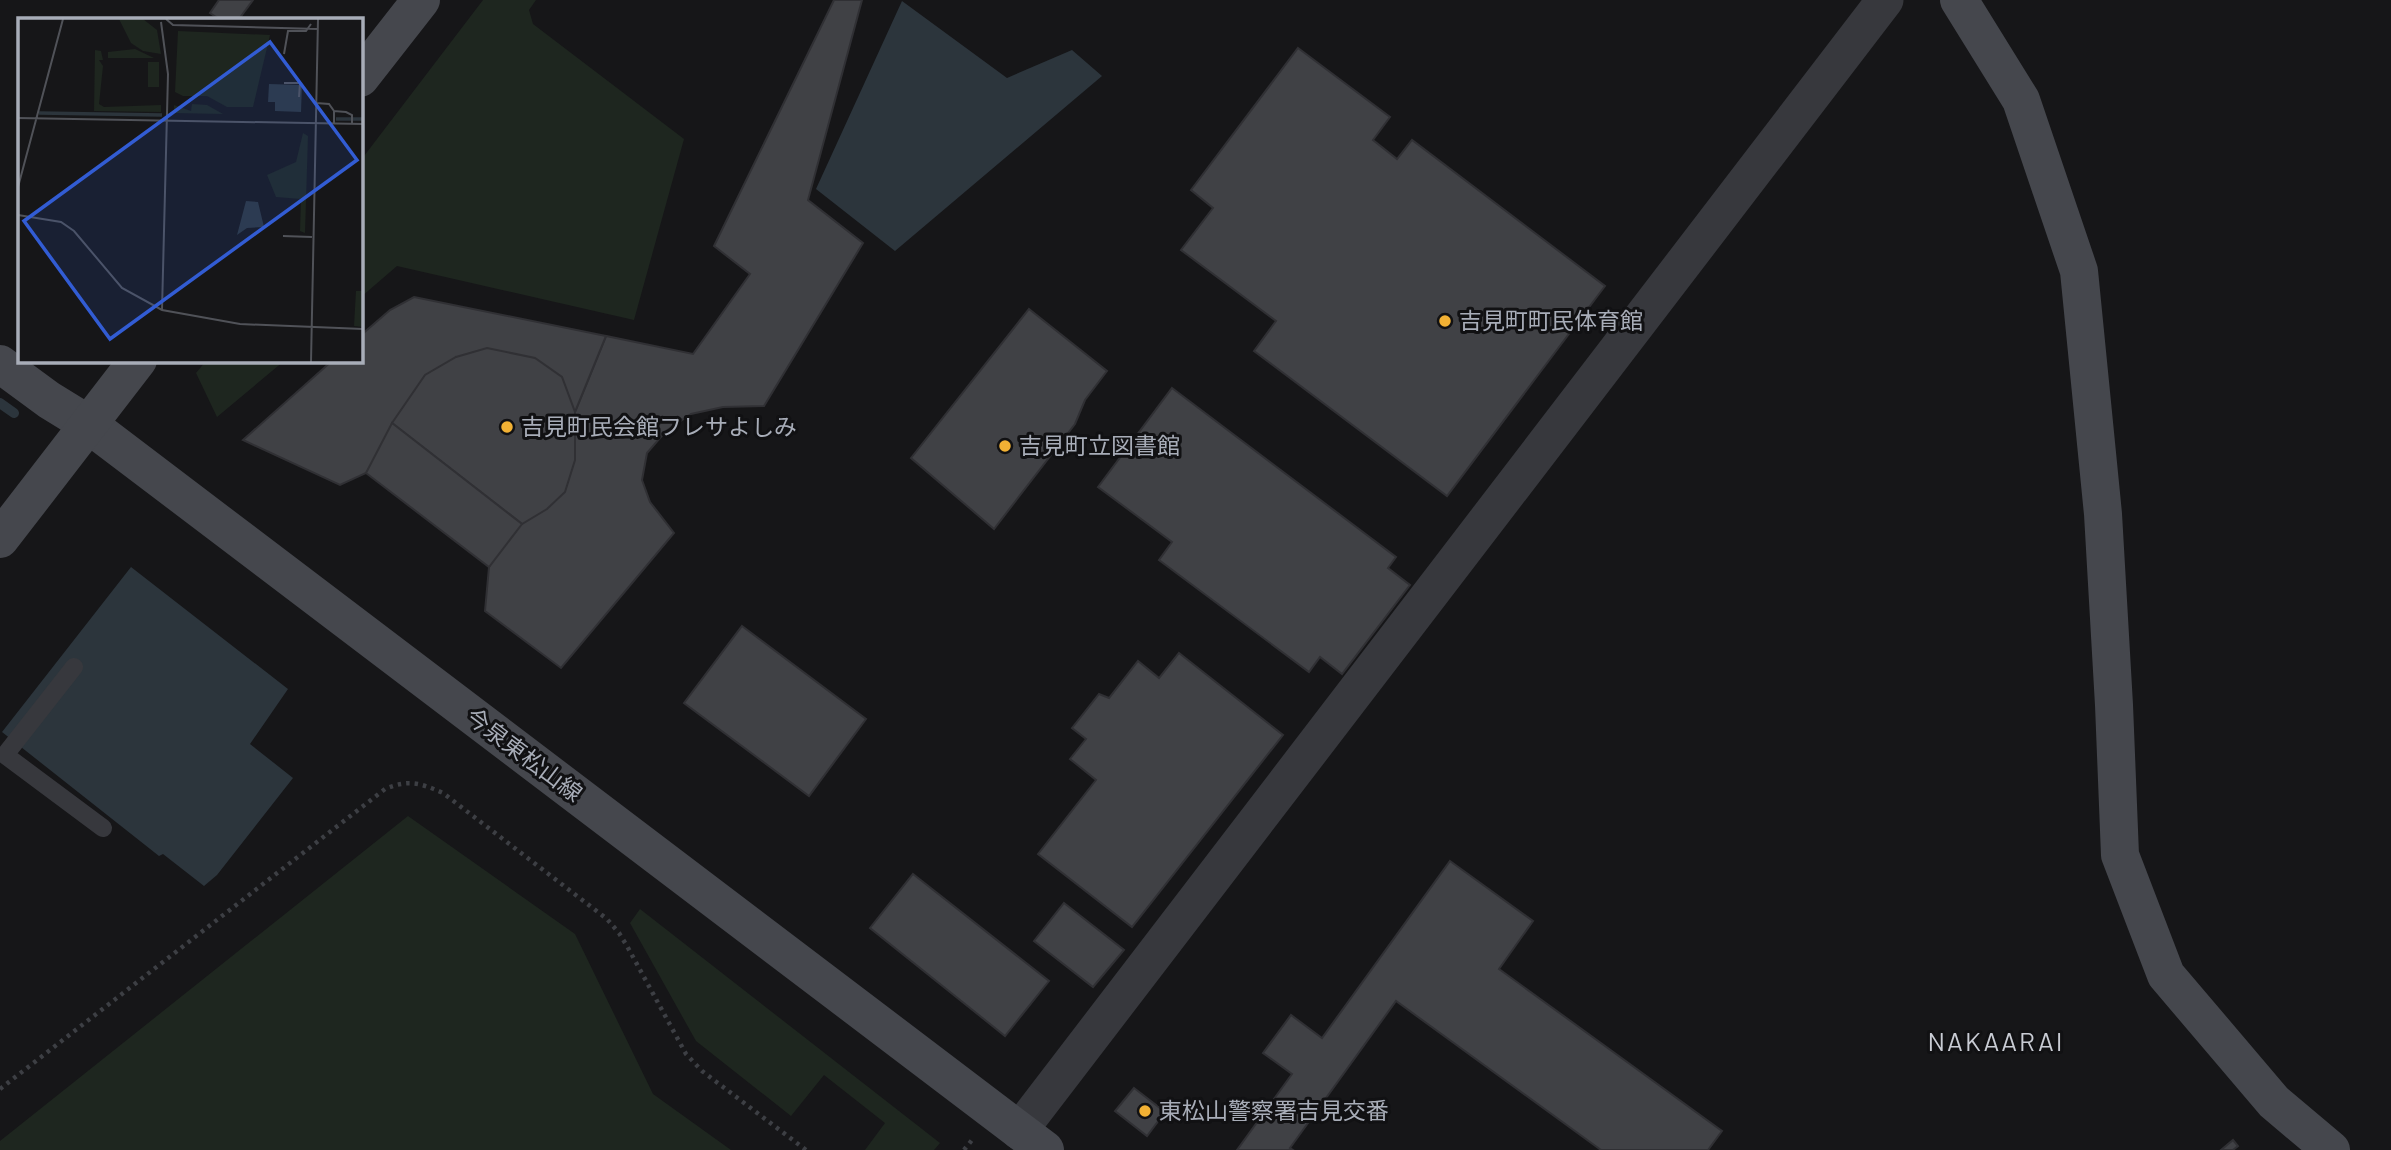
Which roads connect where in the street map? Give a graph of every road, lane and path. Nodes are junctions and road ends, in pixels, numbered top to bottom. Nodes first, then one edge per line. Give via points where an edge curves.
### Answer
1 (421, 0) edge
2 (1885, 0) edge
3 (1959, 0) edge
4 (362, 75) edge
5 (136, 362) edge
6 (0, 364) edge
7 (88, 425) junction
8 (0, 539) edge
9 (74, 667) dead end
10 (103, 828) dead end
11 (0, 1089) edge
12 (1023, 1144) edge
13 (806, 1150) edge
14 (2331, 1150) edge

1 - 4 street
2 - 12 street
3 - 14 street via 2021,100 2079,271 2104,514 2120,855 2166,975 2274,1102
5 - 7 street
6 - 7 street, 今泉東松山線
7 - 8 street
7 - 12 street, 今泉東松山線
9 - 10 lane via 5,755
11 - 13 path via 385,789 402,782 422,783 443,793 607,919 627,946 685,1054

